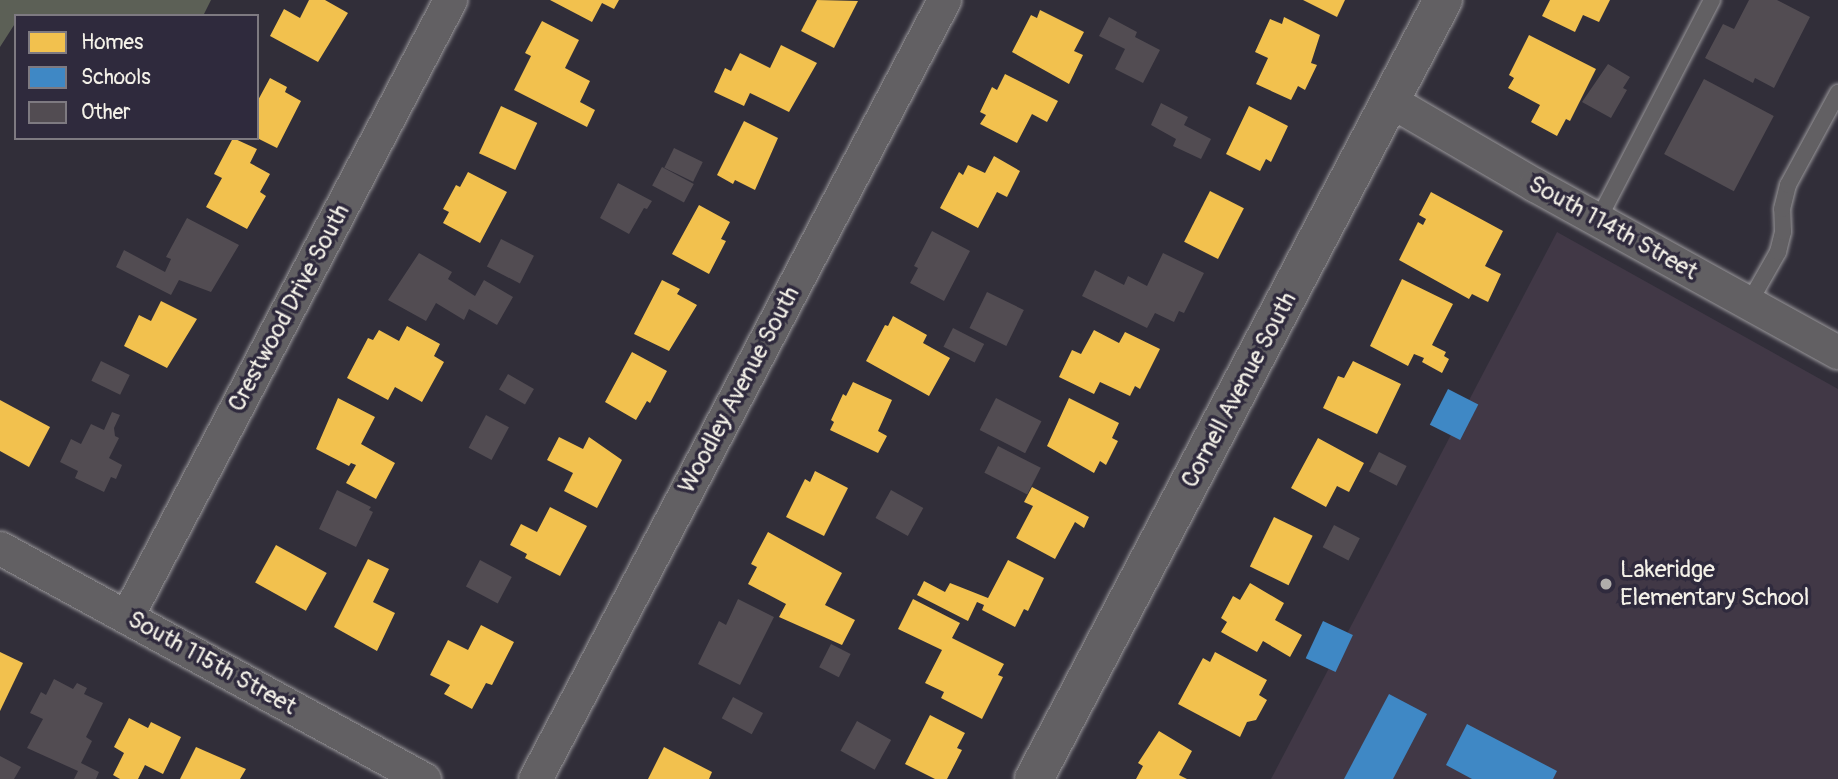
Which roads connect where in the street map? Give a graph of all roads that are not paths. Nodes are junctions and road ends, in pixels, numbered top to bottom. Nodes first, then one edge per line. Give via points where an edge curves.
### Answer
1 (450, 0) edge
2 (944, 0) edge
3 (1443, 0) edge
4 (1712, 0) edge
5 (1838, 93) edge
6 (1391, 101) junction
7 (1598, 220) junction
8 (1749, 303) junction
9 (1838, 352) edge
10 (0, 548) edge
11 (127, 617) junction
12 (424, 779) edge
13 (535, 779) edge
14 (1034, 779) edge

1 - 11 street, Crestwood Drive South
2 - 13 street, Woodley Avenue South
3 - 6 street, Cornell Avenue South
4 - 7 lane
5 - 8 lane via 1788,185 1777,252
6 - 7 street, South 114th Street
6 - 14 street, Cornell Avenue South
7 - 8 street, South 114th Street
8 - 9 street, South 114th Street
10 - 11 street, South 115th Street
11 - 12 street, South 115th Street

